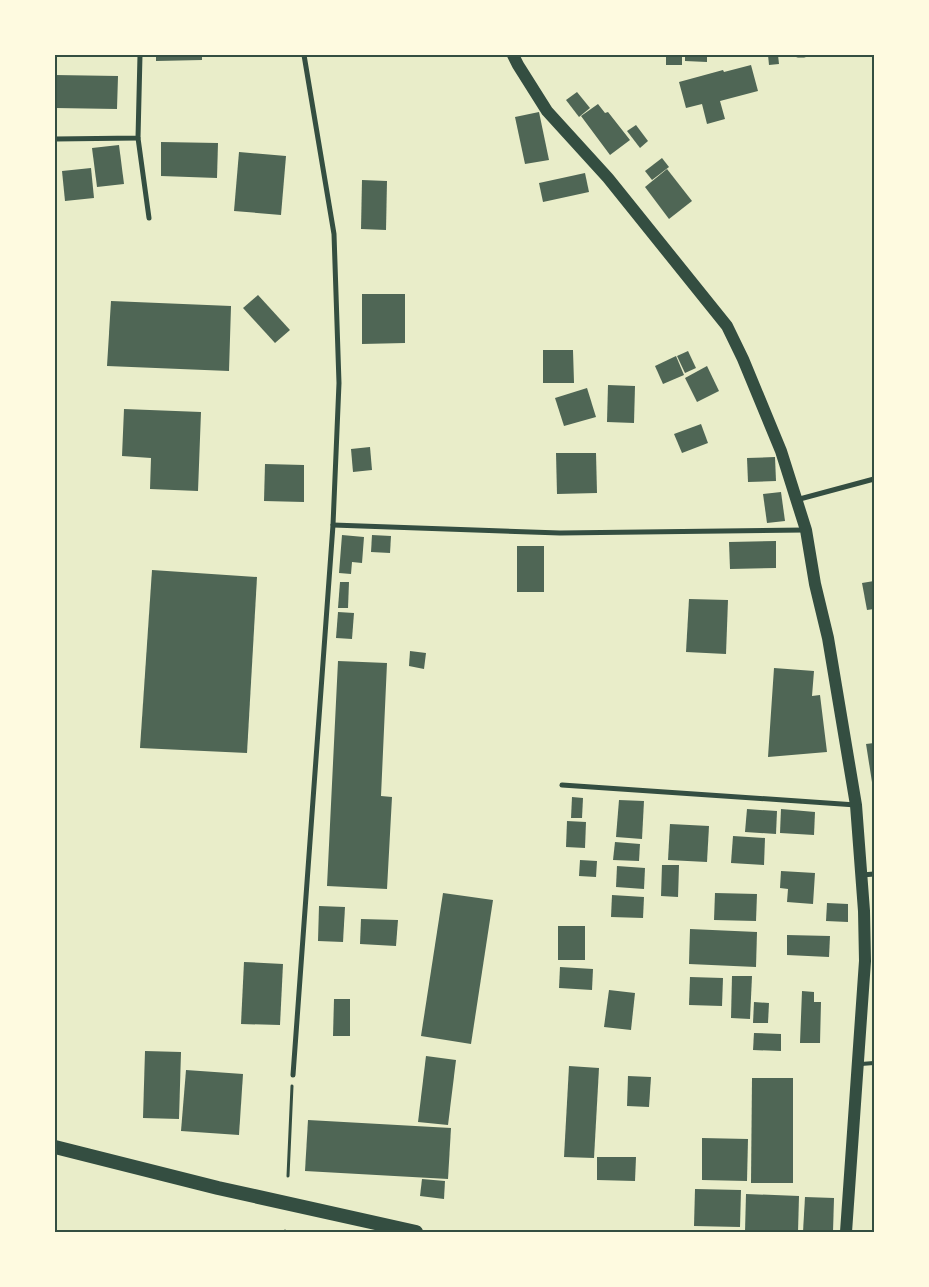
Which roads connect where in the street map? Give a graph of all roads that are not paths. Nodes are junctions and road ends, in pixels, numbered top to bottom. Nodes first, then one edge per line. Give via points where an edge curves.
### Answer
1 (140, 55) edge
2 (304, 55) edge
3 (513, 55) edge
4 (798, 55) edge
5 (804, 55) edge
6 (138, 138) junction
7 (55, 139) edge
8 (149, 218) dead end
9 (874, 479) edge
10 (796, 500) junction
11 (333, 525) junction
12 (806, 530) junction
13 (562, 785) dead end
14 (856, 805) junction
15 (868, 874) edge
16 (874, 1063) edge
17 (859, 1064) junction
18 (293, 1076) road end
19 (55, 1147) edge
20 (416, 1232) edge
21 (846, 1232) edge

1 - 6 street
2 - 11 street via 334,234 339,383
3 - 10 main road via 547,111 608,178 727,326 781,451
4 - 5 street
6 - 7 street
6 - 8 street
9 - 10 street
10 - 12 main road
11 - 12 street via 560,533
11 - 18 street
12 - 14 main road
13 - 14 street
14 - 15 main road
15 - 17 main road
16 - 17 lane
17 - 21 main road
19 - 20 highway via 128,1167

